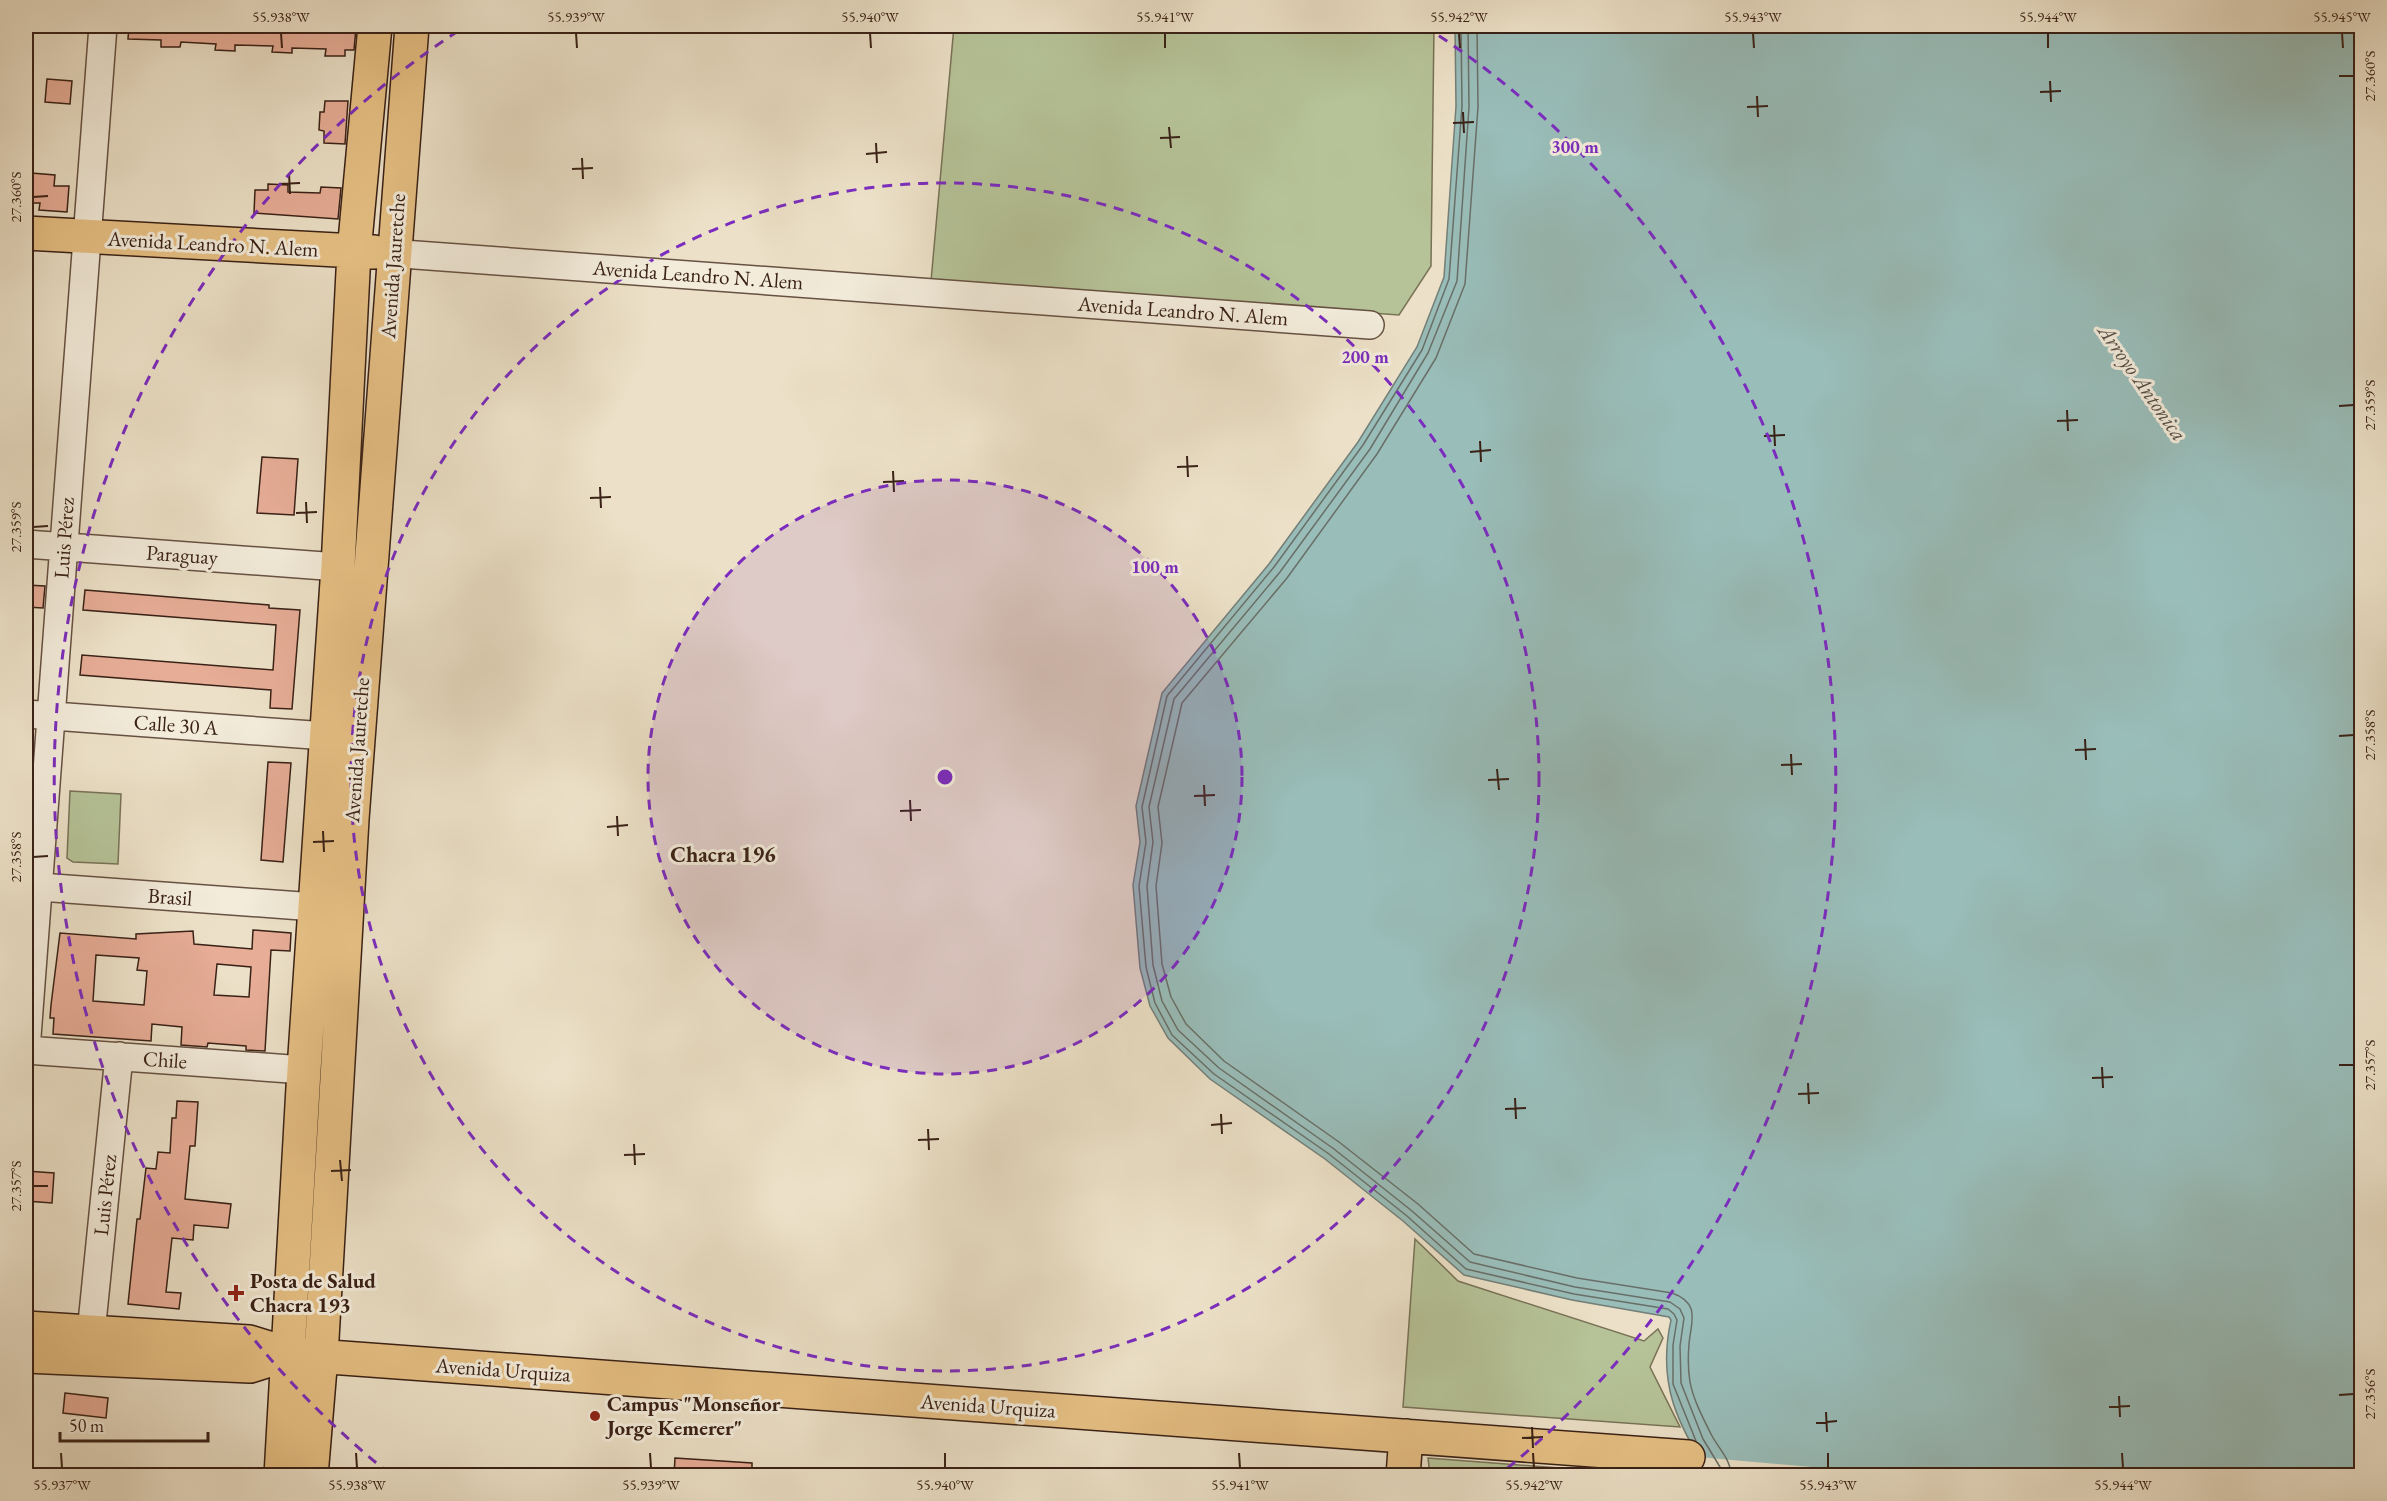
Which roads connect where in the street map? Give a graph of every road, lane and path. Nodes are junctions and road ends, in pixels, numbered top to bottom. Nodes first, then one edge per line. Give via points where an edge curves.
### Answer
1 (103, 26) edge
2 (375, 26) edge
3 (412, 26) edge
4 (26, 233) edge
5 (87, 237) junction
6 (374, 252) junction
7 (1370, 325) dead end
8 (26, 544) edge
9 (64, 547) junction
10 (338, 567) junction
11 (38, 715) edge
12 (326, 736) junction
13 (32, 886) edge
14 (315, 907) junction
15 (26, 1050) edge
16 (119, 1056) junction
17 (304, 1070) junction
18 (26, 1328) edge
19 (91, 1333) junction
20 (288, 1354) junction
21 (26, 1356) edge
22 (321, 1356) junction
23 (1406, 1436) junction
24 (1688, 1457) dead end
25 (281, 1476) edge
26 (312, 1476) edge
27 (1403, 1476) edge

1 - 5 street, Luis Pérez
2 - 6 main road, Avenida Jauretche
3 - 6 main road, Avenida Jauretche
4 - 5 main road, Avenida Leandro N. Alem
5 - 6 main road, Avenida Leandro N. Alem
5 - 9 street, Luis Pérez
6 - 7 street, Avenida Leandro N. Alem
6 - 10 main road, Avenida Jauretche
6 - 22 main road, Avenida Jauretche via 352,819
8 - 9 street, Paraguay
9 - 10 street, Paraguay
9 - 11 street, Luis Pérez
10 - 12 main road, Avenida Jauretche
11 - 12 street, Calle 30 A
11 - 13 street, Luis Pérez
12 - 14 main road, Avenida Jauretche
13 - 14 street, Brasil
13 - 15 street, Luis Pérez
14 - 17 main road, Avenida Jauretche
15 - 16 street, Chile
16 - 17 street, Chile
16 - 19 street, Luis Pérez
17 - 20 main road, Avenida Jauretche
18 - 19 main road, Avenida Urquiza
19 - 20 main road, Avenida Urquiza via 249,1342
20 - 21 main road, Avenida Urquiza via 250,1366
20 - 22 main road, Avenida Urquiza
20 - 25 main road, Avenida Jauretche
22 - 23 main road, Avenida Urquiza
22 - 26 main road, Avenida Jauretche
23 - 24 main road, Avenida Urquiza
23 - 27 main road

